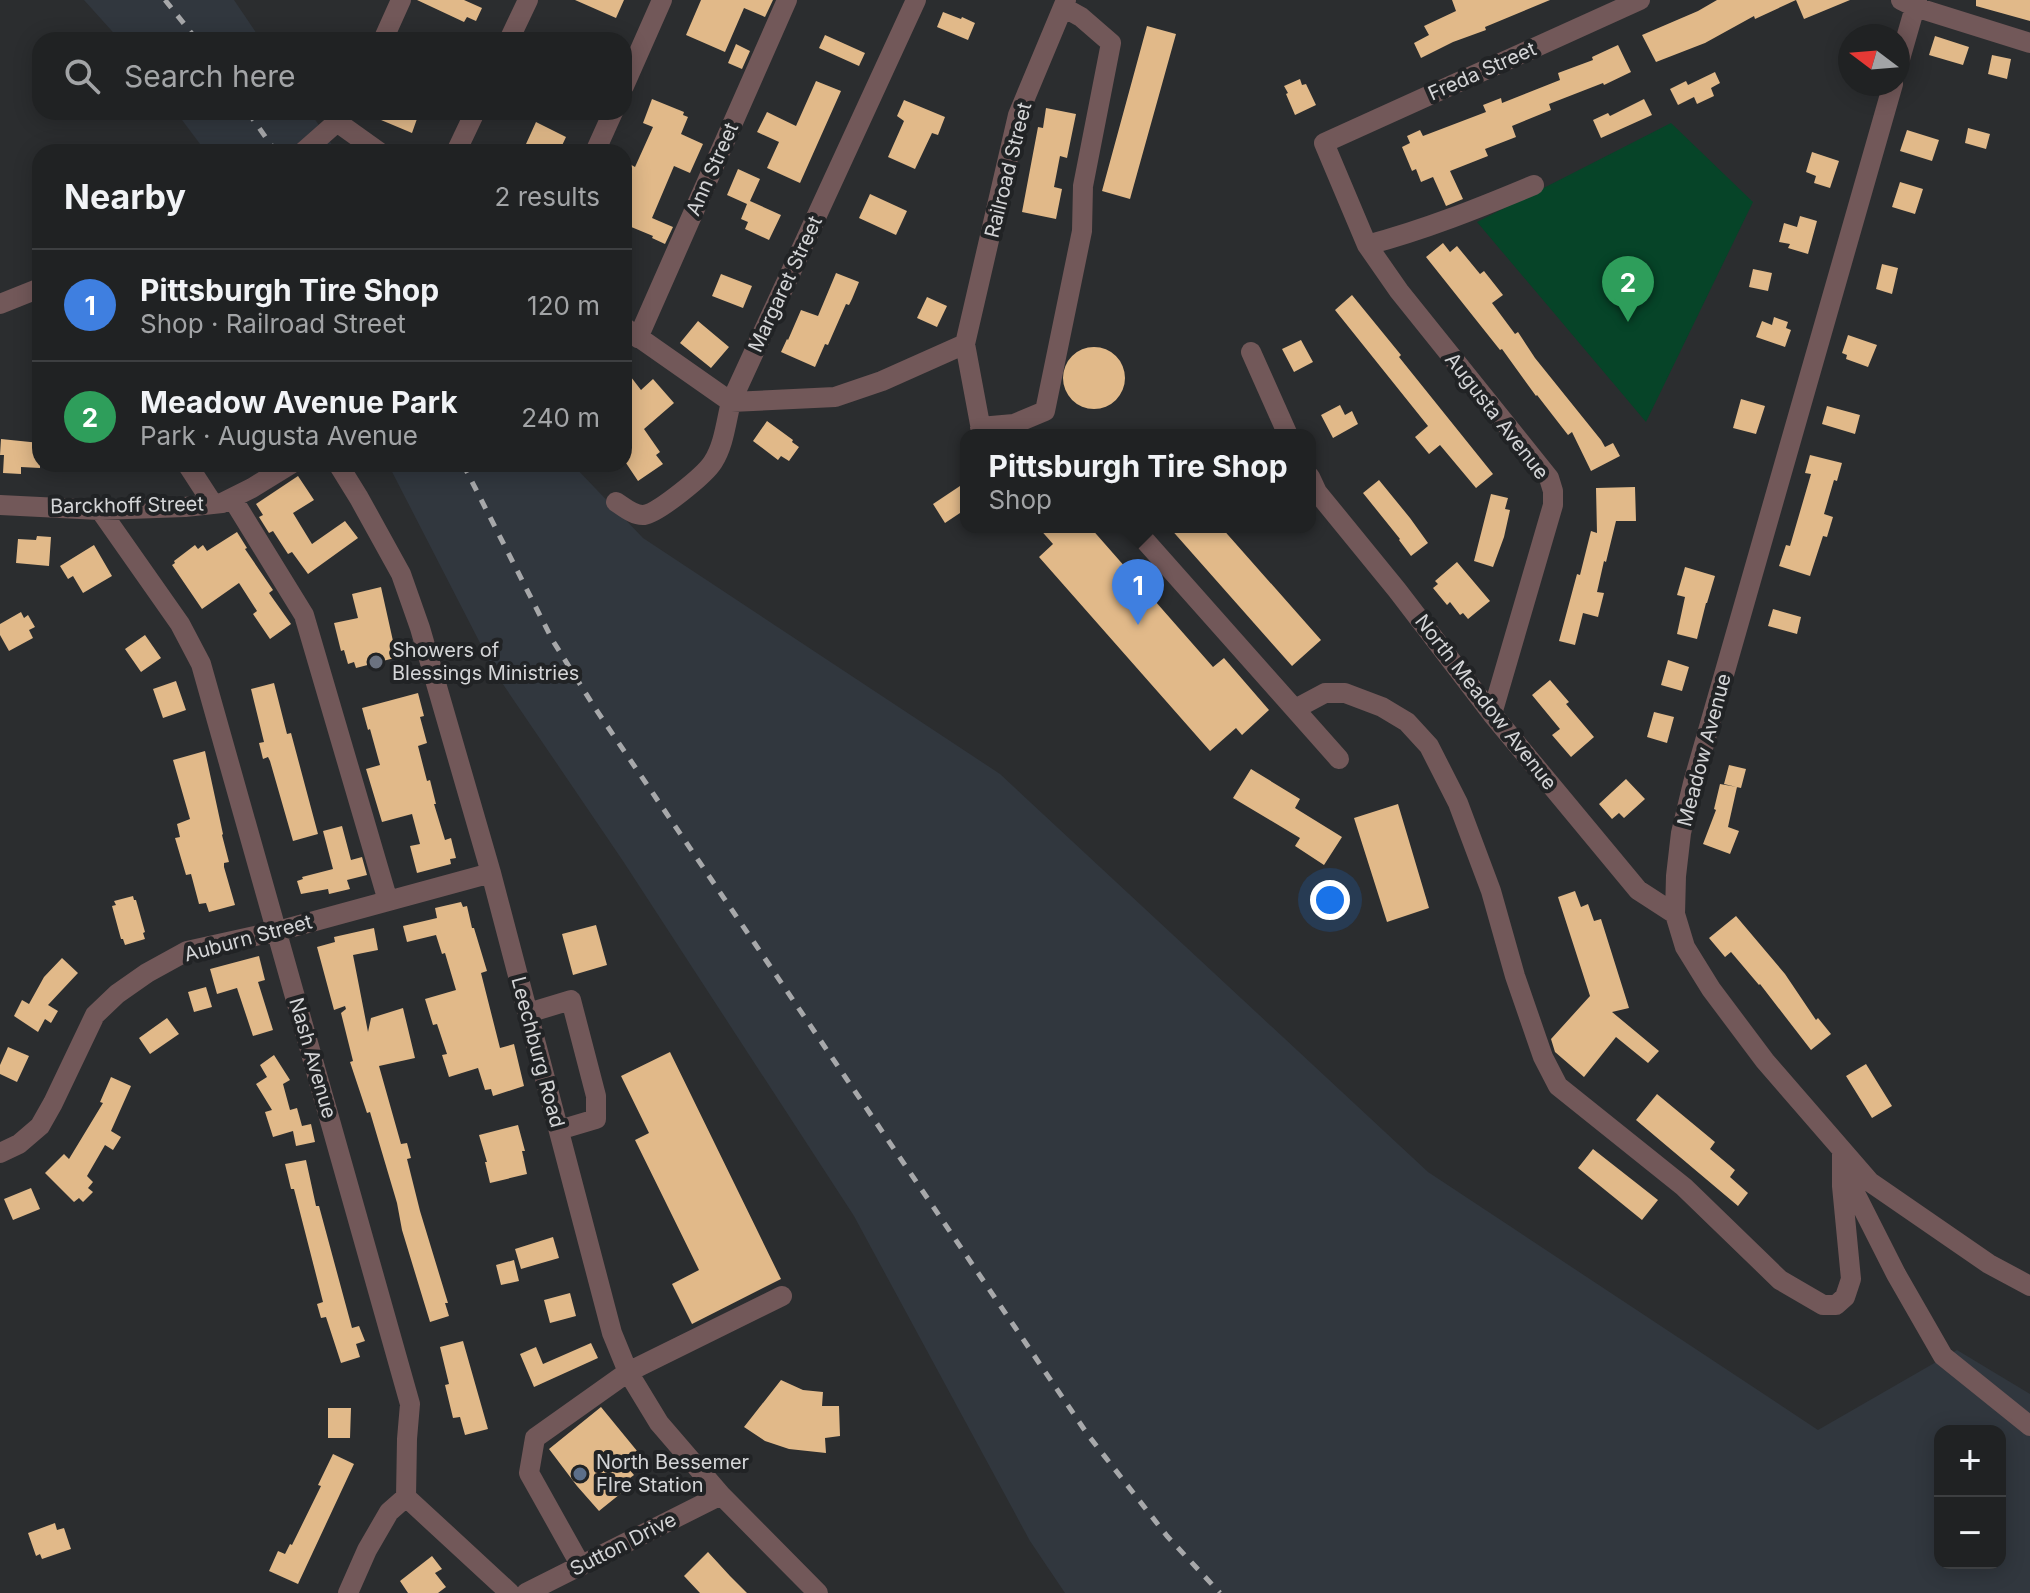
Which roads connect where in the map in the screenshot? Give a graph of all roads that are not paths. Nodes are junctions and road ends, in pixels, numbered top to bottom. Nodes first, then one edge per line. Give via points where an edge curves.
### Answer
1 (401, 0) edge
2 (528, 0) edge
3 (662, 0) edge
4 (787, 0) edge
5 (916, 0) edge
6 (1640, 0) edge
7 (1911, 2) edge
8 (1064, 4) edge
9 (1907, 24) edge
10 (387, 32) edge
11 (513, 32) edge
12 (2030, 43) edge
13 (632, 68) edge
14 (1890, 96) edge
15 (337, 120) edge
16 (343, 120) edge
17 (471, 120) edge
18 (609, 120) edge
19 (1324, 143) joint
20 (311, 144) edge
21 (370, 144) edge
22 (460, 144) edge
23 (599, 144) edge
24 (1534, 185) dead end
25 (1367, 245) junction
26 (32, 291) edge
27 (0, 304) edge
28 (632, 330) edge
29 (632, 333) edge
30 (965, 344) junction
31 (1251, 352) dead end
32 (731, 402) junction
33 (981, 429) edge
34 (990, 429) edge
35 (1285, 429) edge
36 (195, 472) edge
37 (276, 472) edge
38 (343, 472) edge
39 (1316, 490) edge
40 (222, 501) junction
41 (616, 502) dead end
42 (0, 505) edge
43 (100, 510) junction
44 (1138, 533) edge
45 (1295, 709) junction
46 (1492, 714) junction
47 (1339, 759) dead end
48 (491, 873) junction
49 (388, 901) junction
50 (1675, 914) junction
51 (278, 931) junction
52 (528, 1013) junction
53 (559, 1130) junction
54 (1842, 1150) junction
55 (0, 1153) edge
56 (2030, 1286) edge
57 (782, 1296) dead end
58 (628, 1372) junction
59 (2030, 1426) edge
60 (721, 1495) junction
61 (406, 1497) junction
62 (581, 1566) junction
63 (348, 1593) edge
64 (510, 1593) edge
65 (526, 1593) edge
66 (818, 1593) edge

1 - 10 street
2 - 11 street
3 - 13 street
4 - 28 street, Ann Street
5 - 32 street, Margaret Street
6 - 19 street, Freda Street
7 - 9 street
7 - 12 street
8 - 30 street, Railroad Street via 1018,115
8 - 34 street via 1111,43 1083,186 1082,231 1045,411
14 - 50 street, Meadow Avenue via 1693,783 1681,833
15 - 20 street
16 - 21 street
17 - 22 street
18 - 23 street
19 - 25 street, Augusta Avenue
24 - 25 street
25 - 46 street, Augusta Avenue via 1549,478 1553,491
26 - 27 street
29 - 32 street
30 - 32 street via 835,397
30 - 33 street, Railroad Street
31 - 35 street
32 - 41 street, Margaret Street via 712,465 690,485 647,515
36 - 40 street
37 - 40 street, Barckhoff Street
38 - 48 street, Leechburg Road via 401,574
39 - 46 street, North Meadow Avenue
40 - 43 street, Barckhoff Street
40 - 49 street via 304,615
42 - 43 street, Barckhoff Street
43 - 51 street, Nash Avenue via 180,624 201,664
44 - 45 street
45 - 47 street
45 - 54 street via 1325,693 1345,693 1407,722 1429,746 1458,803 1543,1057 1558,1086 1684,1187 1780,1280 1823,1305 1836,1305 1845,1297 1851,1279
46 - 50 street, North Meadow Avenue via 1638,890
48 - 49 street, Auburn Street
48 - 52 street, Leechburg Road
49 - 51 street, Auburn Street
50 - 54 street, Meadow Avenue via 1685,947 1711,989
51 - 55 street, Auburn Street via 187,951 117,994 95,1015 40,1126
51 - 61 street, Nash Avenue via 410,1404
52 - 53 street, Leechburg Road
52 - 53 street via 571,1000 596,1096 596,1119
53 - 58 street, Leechburg Road via 612,1333
54 - 56 street, Meadow Avenue via 1870,1182
54 - 59 street via 1853,1189 1943,1356
57 - 58 street
58 - 60 street, Leechburg Road via 659,1423
58 - 62 street via 535,1438 529,1473
60 - 62 street, Sutton Drive
60 - 66 street, Leechburg Road
61 - 63 street via 389,1512
61 - 64 street
62 - 65 street, Sutton Drive

